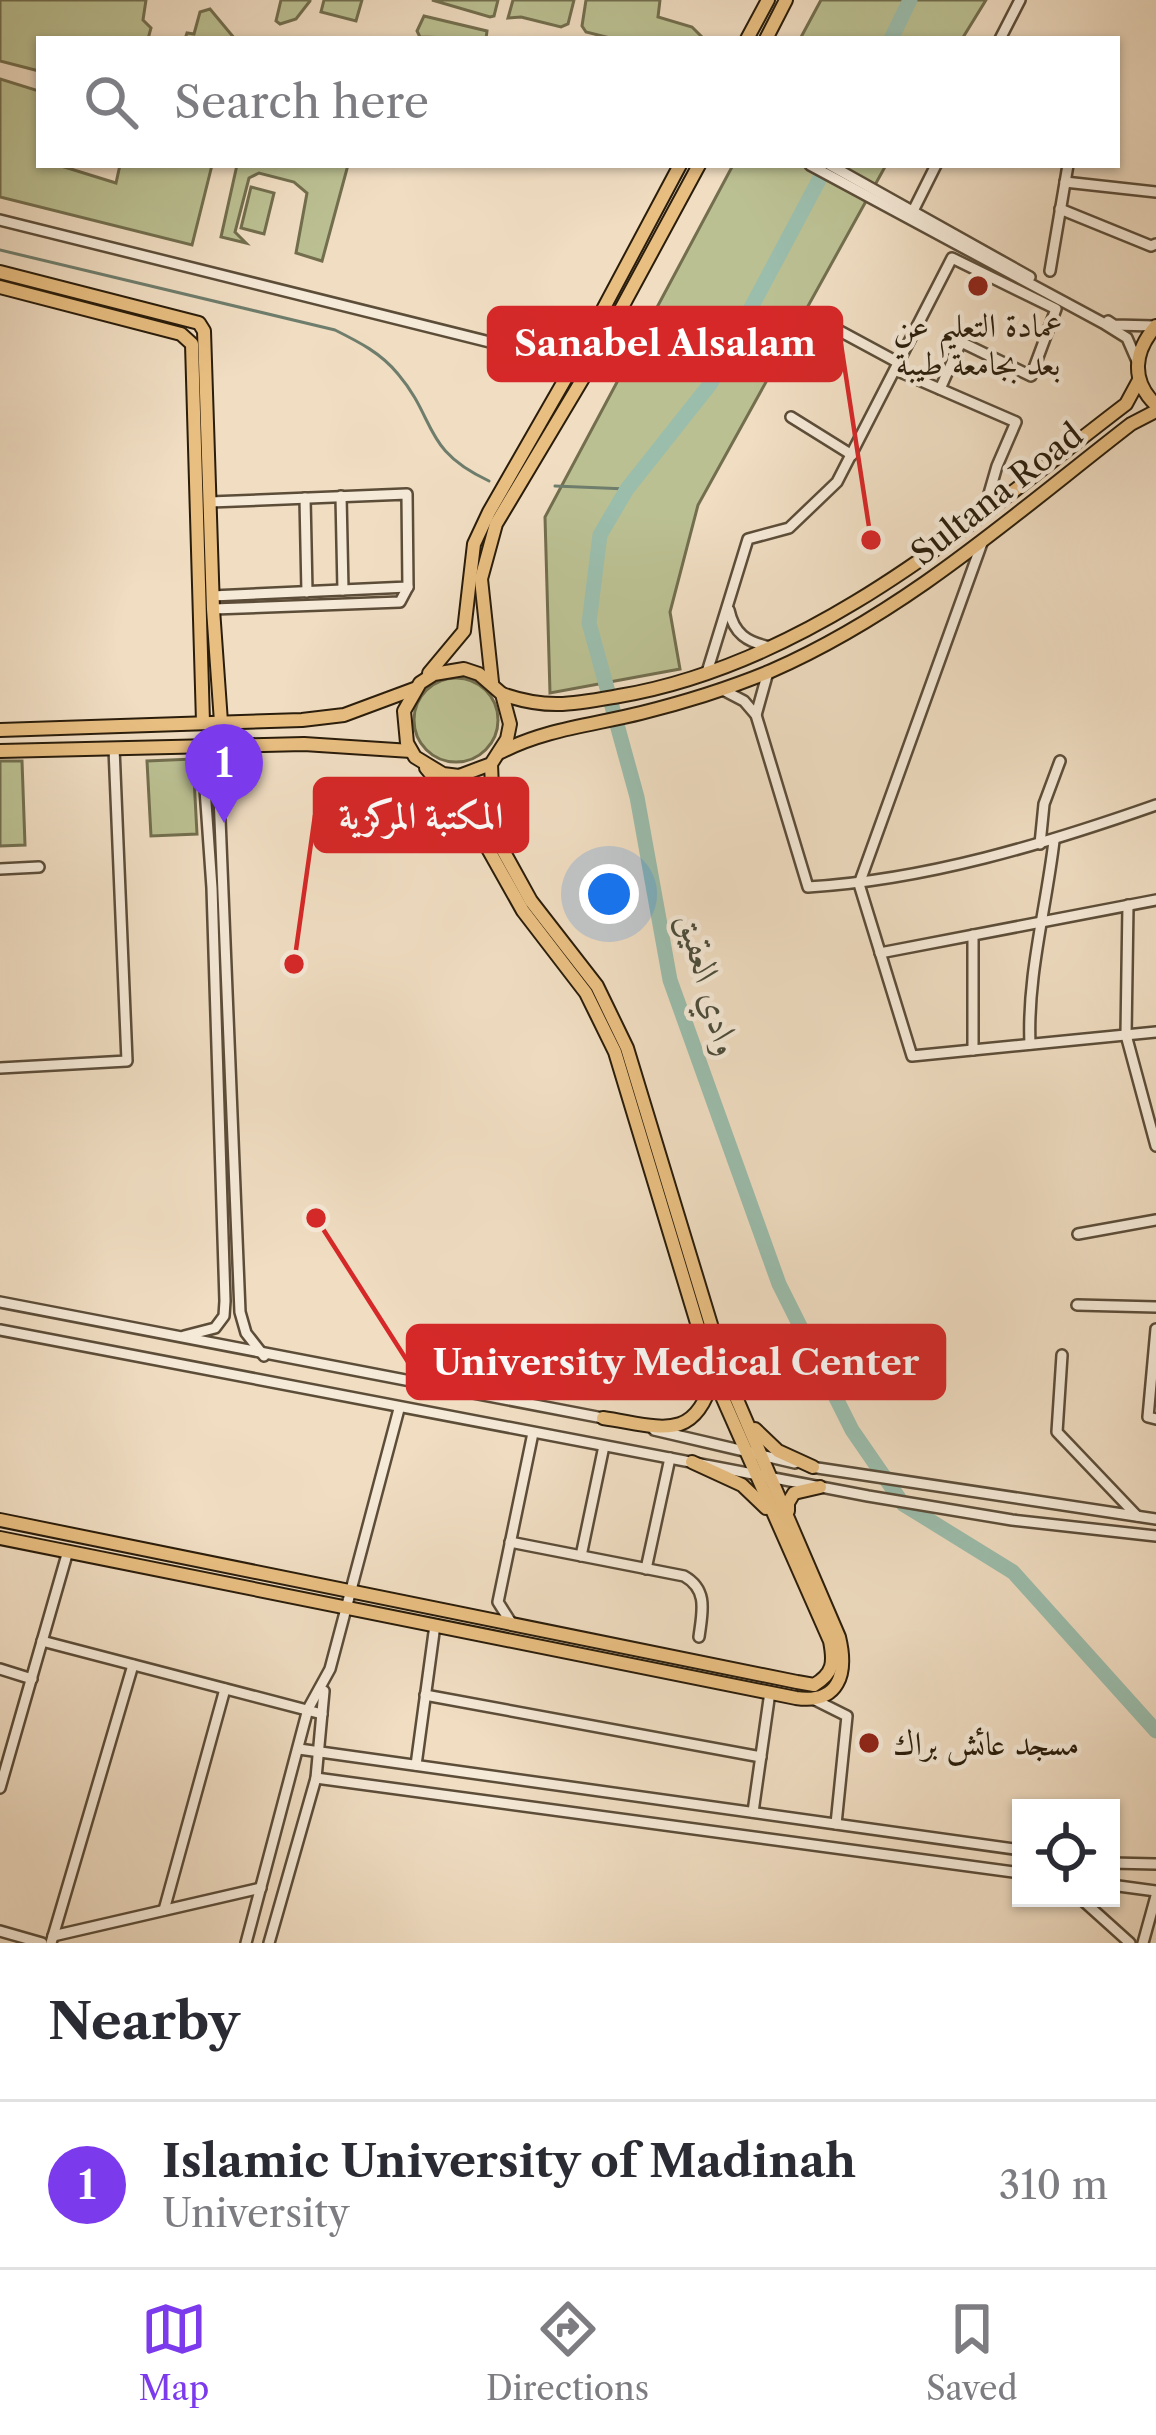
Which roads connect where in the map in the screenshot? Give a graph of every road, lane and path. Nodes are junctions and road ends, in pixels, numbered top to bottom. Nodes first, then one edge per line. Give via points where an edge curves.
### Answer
1 (768, 0) edge
2 (786, 0) edge
3 (1020, 0) edge
4 (749, 36) edge
5 (768, 36) edge
6 (1002, 36) edge
7 (679, 168) edge
8 (696, 168) edge
9 (816, 168) edge
10 (835, 168) edge
11 (934, 168) edge
12 (1067, 168) edge
13 (1065, 182) junction
14 (1156, 191) edge
15 (885, 201) junction
16 (1060, 209) junction
17 (913, 211) junction
18 (0, 220) edge
19 (1156, 244) edge
20 (1050, 271) dead end
21 (0, 272) edge
22 (0, 287) edge
23 (1156, 326) edge
24 (836, 329) dead end
25 (1137, 361) junction
26 (582, 366) junction
27 (897, 367) junction
28 (1139, 380) junction
29 (940, 389) junction
30 (1156, 408) edge
31 (791, 417) dead end
32 (852, 455) junction
33 (997, 466) junction
34 (1017, 488) junction
35 (341, 496) junction
36 (305, 498) junction
37 (209, 502) junction
38 (984, 511) junction
39 (984, 538) junction
40 (949, 566) junction
41 (408, 587) junction
42 (343, 590) junction
43 (965, 590) junction
44 (307, 592) junction
45 (728, 602) junction
46 (213, 603) junction
47 (770, 646) junction
48 (706, 672) junction
49 (768, 672) junction
50 (492, 682) junction
51 (417, 686) junction
52 (721, 688) junction
53 (502, 694) junction
54 (756, 716) junction
55 (203, 722) junction
56 (221, 722) junction
57 (170, 724) junction
58 (0, 730) edge
59 (210, 745) junction
60 (170, 747) junction
61 (114, 748) junction
62 (0, 751) edge
63 (411, 751) junction
64 (496, 759) junction
65 (1060, 761) dead end
66 (422, 762) junction
67 (1156, 805) edge
68 (1054, 841) junction
69 (1040, 844) junction
70 (39, 867) dead end
71 (0, 869) edge
72 (859, 884) junction
73 (1156, 900) edge
74 (1127, 905) junction
75 (1044, 921) junction
76 (974, 935) junction
77 (880, 953) junction
78 (1156, 1032) edge
79 (1126, 1035) junction
80 (1030, 1044) junction
81 (973, 1050) junction
82 (0, 1068) edge
83 (1152, 1116) edge
84 (1156, 1146) edge
85 (1156, 1220) edge
86 (1078, 1234) dead end
87 (224, 1278) junction
88 (241, 1279) junction
89 (0, 1302) edge
90 (1077, 1305) dead end
91 (1156, 1307) edge
92 (1156, 1329) edge
93 (0, 1330) edge
94 (176, 1338) junction
95 (1062, 1355) dead end
96 (264, 1356) junction
97 (713, 1376) junction
98 (736, 1399) junction
99 (399, 1409) junction
100 (603, 1418) junction
101 (1156, 1420) edge
102 (533, 1433) junction
103 (604, 1446) junction
104 (745, 1451) junction
105 (762, 1455) junction
106 (670, 1458) junction
107 (692, 1462) junction
108 (813, 1467) junction
109 (754, 1472) junction
110 (771, 1475) junction
111 (820, 1486) junction
112 (1137, 1516) junction
113 (1156, 1519) edge
114 (0, 1520) edge
115 (786, 1526) junction
116 (1156, 1536) edge
117 (0, 1538) edge
118 (510, 1542) junction
119 (68, 1551) junction
120 (581, 1556) junction
121 (646, 1569) junction
122 (352, 1592) junction
123 (346, 1607) junction
124 (512, 1624) junction
125 (435, 1625) junction
126 (699, 1637) dead end
127 (42, 1641) junction
128 (133, 1665) junction
129 (0, 1669) edge
130 (32, 1679) junction
131 (324, 1685) junction
132 (225, 1689) junction
133 (770, 1692) junction
134 (425, 1695) junction
135 (815, 1700) junction
136 (308, 1709) junction
137 (322, 1714) junction
138 (299, 1749) junction
139 (317, 1753) junction
140 (761, 1757) junction
141 (416, 1766) junction
142 (316, 1778) junction
143 (0, 1788) edge
144 (727, 1808) junction
145 (753, 1812) junction
146 (836, 1824) junction
147 (722, 1833) junction
148 (1012, 1849) edge
149 (1120, 1863) edge
150 (1156, 1864) edge
151 (1012, 1872) edge
152 (1120, 1887) edge
153 (261, 1888) junction
154 (1156, 1893) edge
155 (1090, 1907) edge
156 (164, 1910) junction
157 (0, 1931) edge
158 (52, 1939) edge
159 (42, 1943) edge
160 (246, 1943) edge
161 (269, 1943) edge
162 (1130, 1943) edge
163 (1143, 1943) edge

1 - 4 main road
2 - 5 main road
3 - 6 street
7 - 26 main road
8 - 26 main road
9 - 15 street
10 - 15 street
11 - 17 street
12 - 13 street
13 - 14 street
13 - 16 street
15 - 17 street
15 - 25 street via 1127,338
16 - 19 street
16 - 20 street
17 - 23 street via 1114,325
18 - 26 street
21 - 37 main road via 199,323
22 - 55 main road via 181,334 192,344
23 - 25 main road
24 - 27 street
25 - 28 main road
26 - 50 main road via 489,542 481,579
26 - 51 main road via 474,544 464,632
27 - 29 street
27 - 29 street via 952,258 1056,309 1031,376 961,342
27 - 32 street
28 - 30 main road
28 - 34 main road, Sultana Road via 1126,404
29 - 33 street via 1016,422
30 - 39 main road, Sultana Road
31 - 32 street
32 - 45 street via 806,515 748,539
33 - 34 street
33 - 38 street
34 - 38 main road, Sultana Road
35 - 36 street
35 - 41 street via 407,494
35 - 42 street
36 - 37 street
36 - 44 street
37 - 46 main road
38 - 47 main road, Sultana Road via 838,613
39 - 40 main road, Sultana Road
39 - 43 street
40 - 43 street via 964,574
40 - 49 main road, Sultana Road via 847,635
41 - 42 street
41 - 46 street via 400,602
42 - 44 street
43 - 72 street
44 - 46 street
45 - 47 street via 741,637
45 - 48 street
46 - 56 main road
47 - 48 main road, Sultana Road
48 - 53 main road, Sultana Road via 565,705 535,706
49 - 52 main road, Sultana Road
49 - 54 street
50 - 51 main road via 448,669
50 - 53 main road
51 - 56 main road via 344,715
51 - 63 main road via 404,711
52 - 54 street
52 - 64 main road, Sultana Road via 532,737
53 - 64 main road via 510,724
54 - 72 street via 808,886
55 - 56 main road
55 - 57 main road
57 - 58 main road
57 - 60 main road
59 - 60 main road
59 - 63 main road
59 - 87 street
59 - 88 street
60 - 61 main road
61 - 62 main road
61 - 82 street via 127,1061
63 - 66 main road
64 - 66 main road via 459,776
64 - 98 main road via 494,834 532,901 597,986 627,1048
65 - 69 street
66 - 97 main road via 478,831 601,1020
67 - 68 street
68 - 69 street
68 - 75 street
69 - 72 street
70 - 71 street
72 - 77 street
73 - 74 street
74 - 75 street
74 - 79 street
75 - 76 street
75 - 80 street via 1028,996
76 - 77 street
76 - 81 street
77 - 81 street via 912,1056
78 - 79 street
79 - 80 street
79 - 83 street
80 - 81 street
83 - 84 street
85 - 86 street
87 - 88 street
87 - 94 street via 224,1316 215,1328
88 - 96 street via 242,1324
89 - 94 street
90 - 91 street
92 - 101 street via 1148,1417
93 - 99 street
94 - 96 street
95 - 112 street via 1060,1440
96 - 100 street
97 - 100 main road via 697,1415 679,1426
97 - 104 main road
98 - 105 main road
98 - 108 main road via 766,1441
99 - 102 street
99 - 122 street
100 - 104 street
102 - 103 street
102 - 118 street
103 - 106 street
103 - 120 street
104 - 105 street
104 - 109 main road
105 - 108 street
105 - 110 main road
106 - 107 street
106 - 121 street
107 - 109 street
107 - 115 main road via 752,1492
108 - 112 street
109 - 110 street
109 - 115 main road
110 - 111 street
110 - 115 main road
111 - 115 main road via 790,1497
111 - 116 street
112 - 113 street
114 - 122 main road
115 - 124 main road via 834,1662 814,1684
115 - 135 main road via 843,1651 838,1682
117 - 119 main road
118 - 120 street
118 - 124 street via 498,1602
119 - 123 main road
119 - 127 street
120 - 121 street
121 - 126 street via 684,1576 699,1588
122 - 123 street
122 - 124 main road
123 - 125 main road
123 - 131 street
125 - 133 main road
125 - 134 street
127 - 128 street
127 - 130 street
128 - 132 street
128 - 158 street
129 - 130 street
130 - 143 street
131 - 136 street
131 - 137 street
132 - 136 street
132 - 156 street
133 - 135 main road
133 - 140 street
134 - 140 street
134 - 141 street
135 - 146 street via 847,1716
136 - 137 street
136 - 138 street
137 - 139 street
138 - 139 street
138 - 153 street
139 - 141 street
139 - 142 street
140 - 145 street
141 - 144 street
142 - 147 street
142 - 161 street
144 - 145 street
144 - 147 street
145 - 146 street
146 - 148 street
147 - 151 street
149 - 150 street
152 - 154 street
153 - 156 street
153 - 160 street
154 - 163 street
155 - 162 street
156 - 158 street
157 - 159 street

